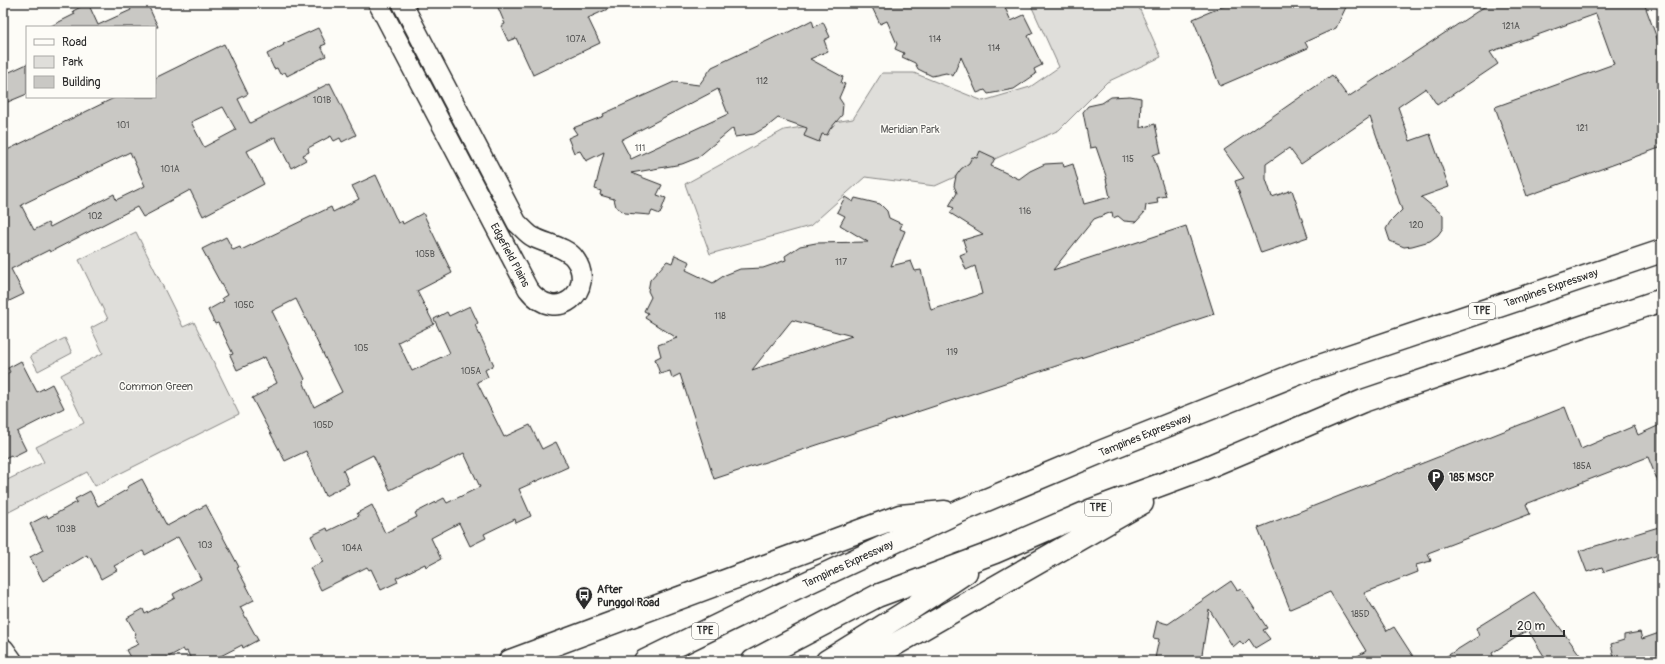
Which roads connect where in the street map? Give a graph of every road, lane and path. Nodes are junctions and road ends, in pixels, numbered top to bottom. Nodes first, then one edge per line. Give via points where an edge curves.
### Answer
1 (378, 3) edge
2 (402, 3) edge
3 (1662, 251) edge
4 (1662, 300) edge
5 (1203, 469) junction
6 (960, 511) junction
7 (995, 552) junction
8 (3, 650) edge
9 (11, 661) edge
10 (510, 661) edge
11 (645, 661) edge
12 (753, 661) edge
13 (827, 661) edge
14 (866, 661) edge

1 - 2 street, Edgefield Plains via 528,289 535,298 550,306 568,302 576,296 580,285 579,265 570,252 530,236 517,223
3 - 6 main road, Tampines Expressway / TPE via 1302,372
4 - 5 main road, TPE via 1363,401
5 - 7 main road, TPE via 1092,510
5 - 14 main road
6 - 10 main road via 900,516
6 - 11 main road, Tampines Expressway / TPE
7 - 12 main road, TPE via 877,596
7 - 13 main road
8 - 9 main road

